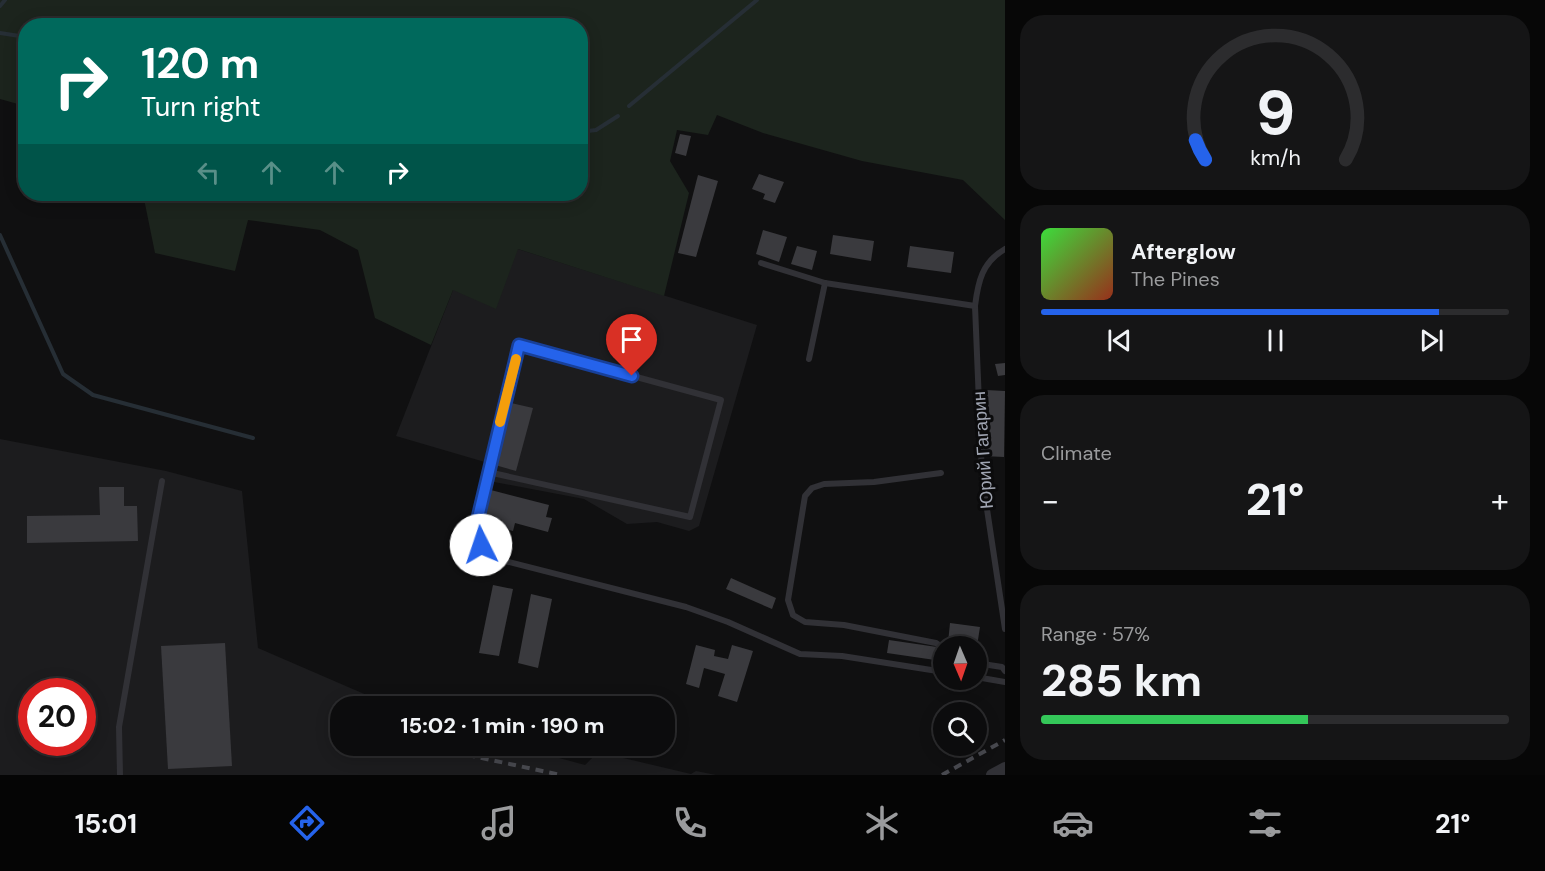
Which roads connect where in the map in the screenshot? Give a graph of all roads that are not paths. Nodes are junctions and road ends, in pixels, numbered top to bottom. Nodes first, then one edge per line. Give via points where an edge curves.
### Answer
1 (1005, 249) edge
2 (761, 263) dead end
3 (825, 283) junction
4 (975, 306) junction
5 (809, 359) dead end
6 (488, 472) junction
7 (941, 473) dead end
8 (162, 482) dead end
9 (1005, 629) edge
10 (933, 642) edge
11 (987, 665) edge
12 (933, 670) edge
13 (1005, 671) edge
14 (987, 679) edge
15 (1005, 681) edge
16 (1005, 768) edge
17 (120, 775) edge
18 (992, 775) edge

1 - 4 lane, Юрий Гагарин via 986,265 979,278
2 - 3 lane
3 - 4 lane
3 - 5 lane
4 - 9 lane, Юрий Гагарин via 982,476
6 - 6 lane via 519,345 722,400 690,517
6 - 12 lane via 477,536 488,553 501,560 686,607 800,654 842,656
7 - 10 lane via 812,488 805,496 788,600 793,615 805,622
8 - 17 lane via 119,727
11 - 13 lane
14 - 15 lane
16 - 18 street

